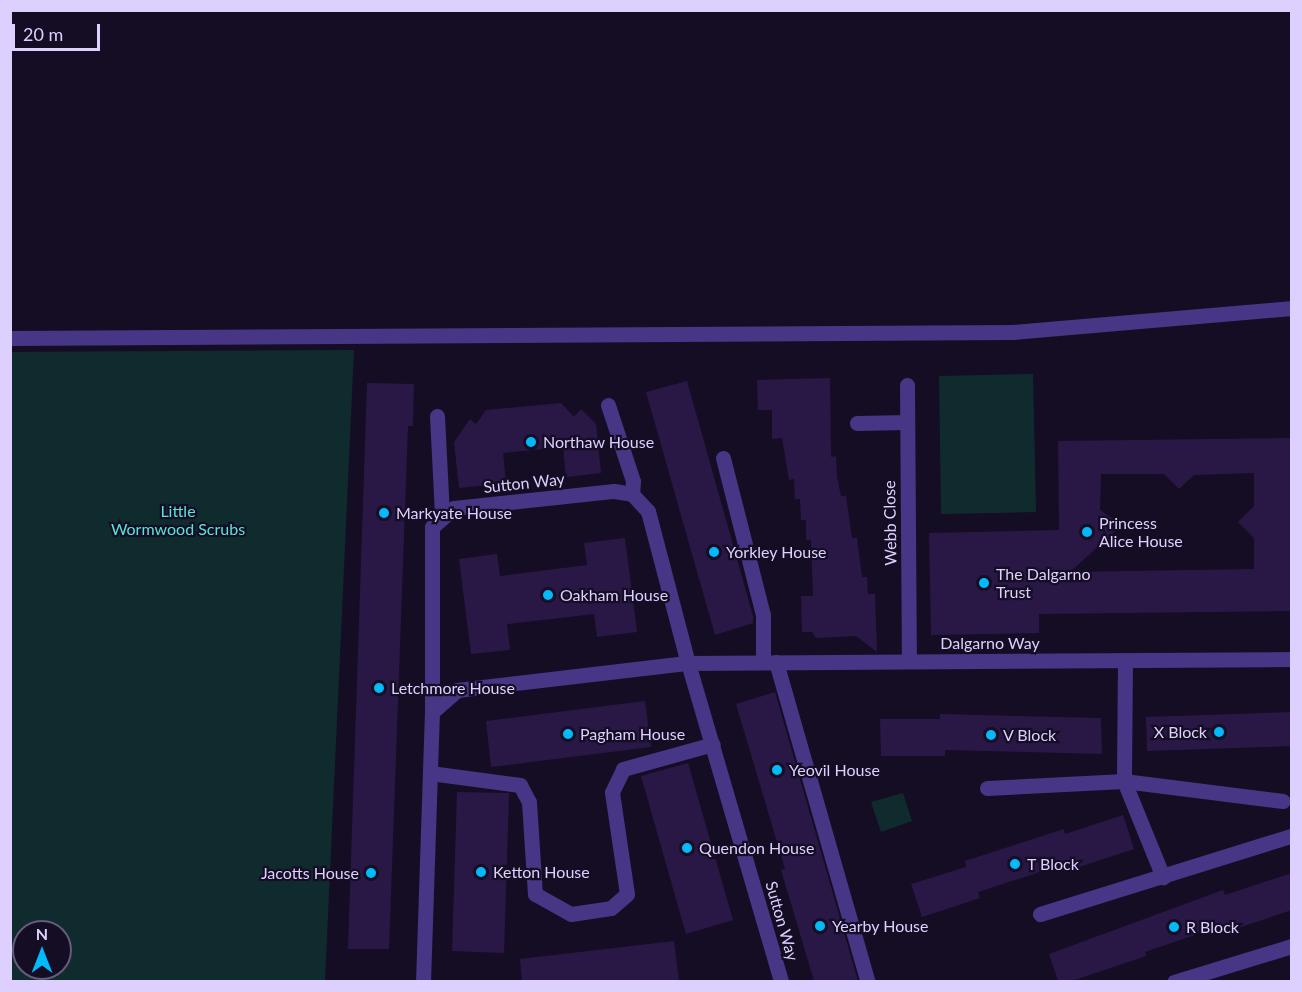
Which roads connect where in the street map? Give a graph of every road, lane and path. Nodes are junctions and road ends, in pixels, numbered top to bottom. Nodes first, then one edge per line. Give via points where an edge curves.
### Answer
1 (1292, 308) edge
2 (10, 338) edge
3 (907, 385) dead end
4 (608, 405) dead end
5 (437, 416) dead end
6 (907, 422) junction
7 (857, 423) dead end
8 (723, 458) dead end
9 (632, 494) junction
10 (442, 515) junction
11 (1292, 659) edge
12 (1125, 660) junction
13 (909, 661) junction
14 (770, 662) junction
15 (688, 663) junction
16 (432, 712) junction
17 (713, 744) junction
18 (430, 773) junction
19 (1124, 781) junction
20 (987, 788) dead end
21 (1283, 801) dead end
22 (1290, 836) edge
23 (1163, 877) junction
24 (1040, 914) dead end
25 (1292, 946) edge
26 (1199, 978) edge
27 (423, 981) edge
28 (781, 981) edge
29 (868, 981) edge
30 (1174, 981) edge

1 - 2 street via 1013,332
3 - 6 street, Webb Close
4 - 9 street via 633,481
5 - 10 street
6 - 7 street
6 - 13 street, Webb Close
8 - 14 street via 763,615
9 - 10 street, Sutton Way via 614,491 465,507
9 - 15 street, Sutton Way via 648,511
10 - 16 street via 432,527 430,553
11 - 12 street, Dalgarno Way
12 - 13 street, Dalgarno Way
12 - 19 street
13 - 14 street, Dalgarno Way
14 - 15 street, Dalgarno Way
14 - 29 street
15 - 16 street via 457,690
15 - 17 street, Sutton Way
16 - 18 street
17 - 18 street via 623,769 612,792 627,894 611,908 571,914 535,894 529,802 520,785
17 - 28 street, Sutton Way
18 - 27 street
19 - 20 street
19 - 21 street
19 - 23 street
22 - 23 street
23 - 24 street
25 - 26 street
26 - 30 street

